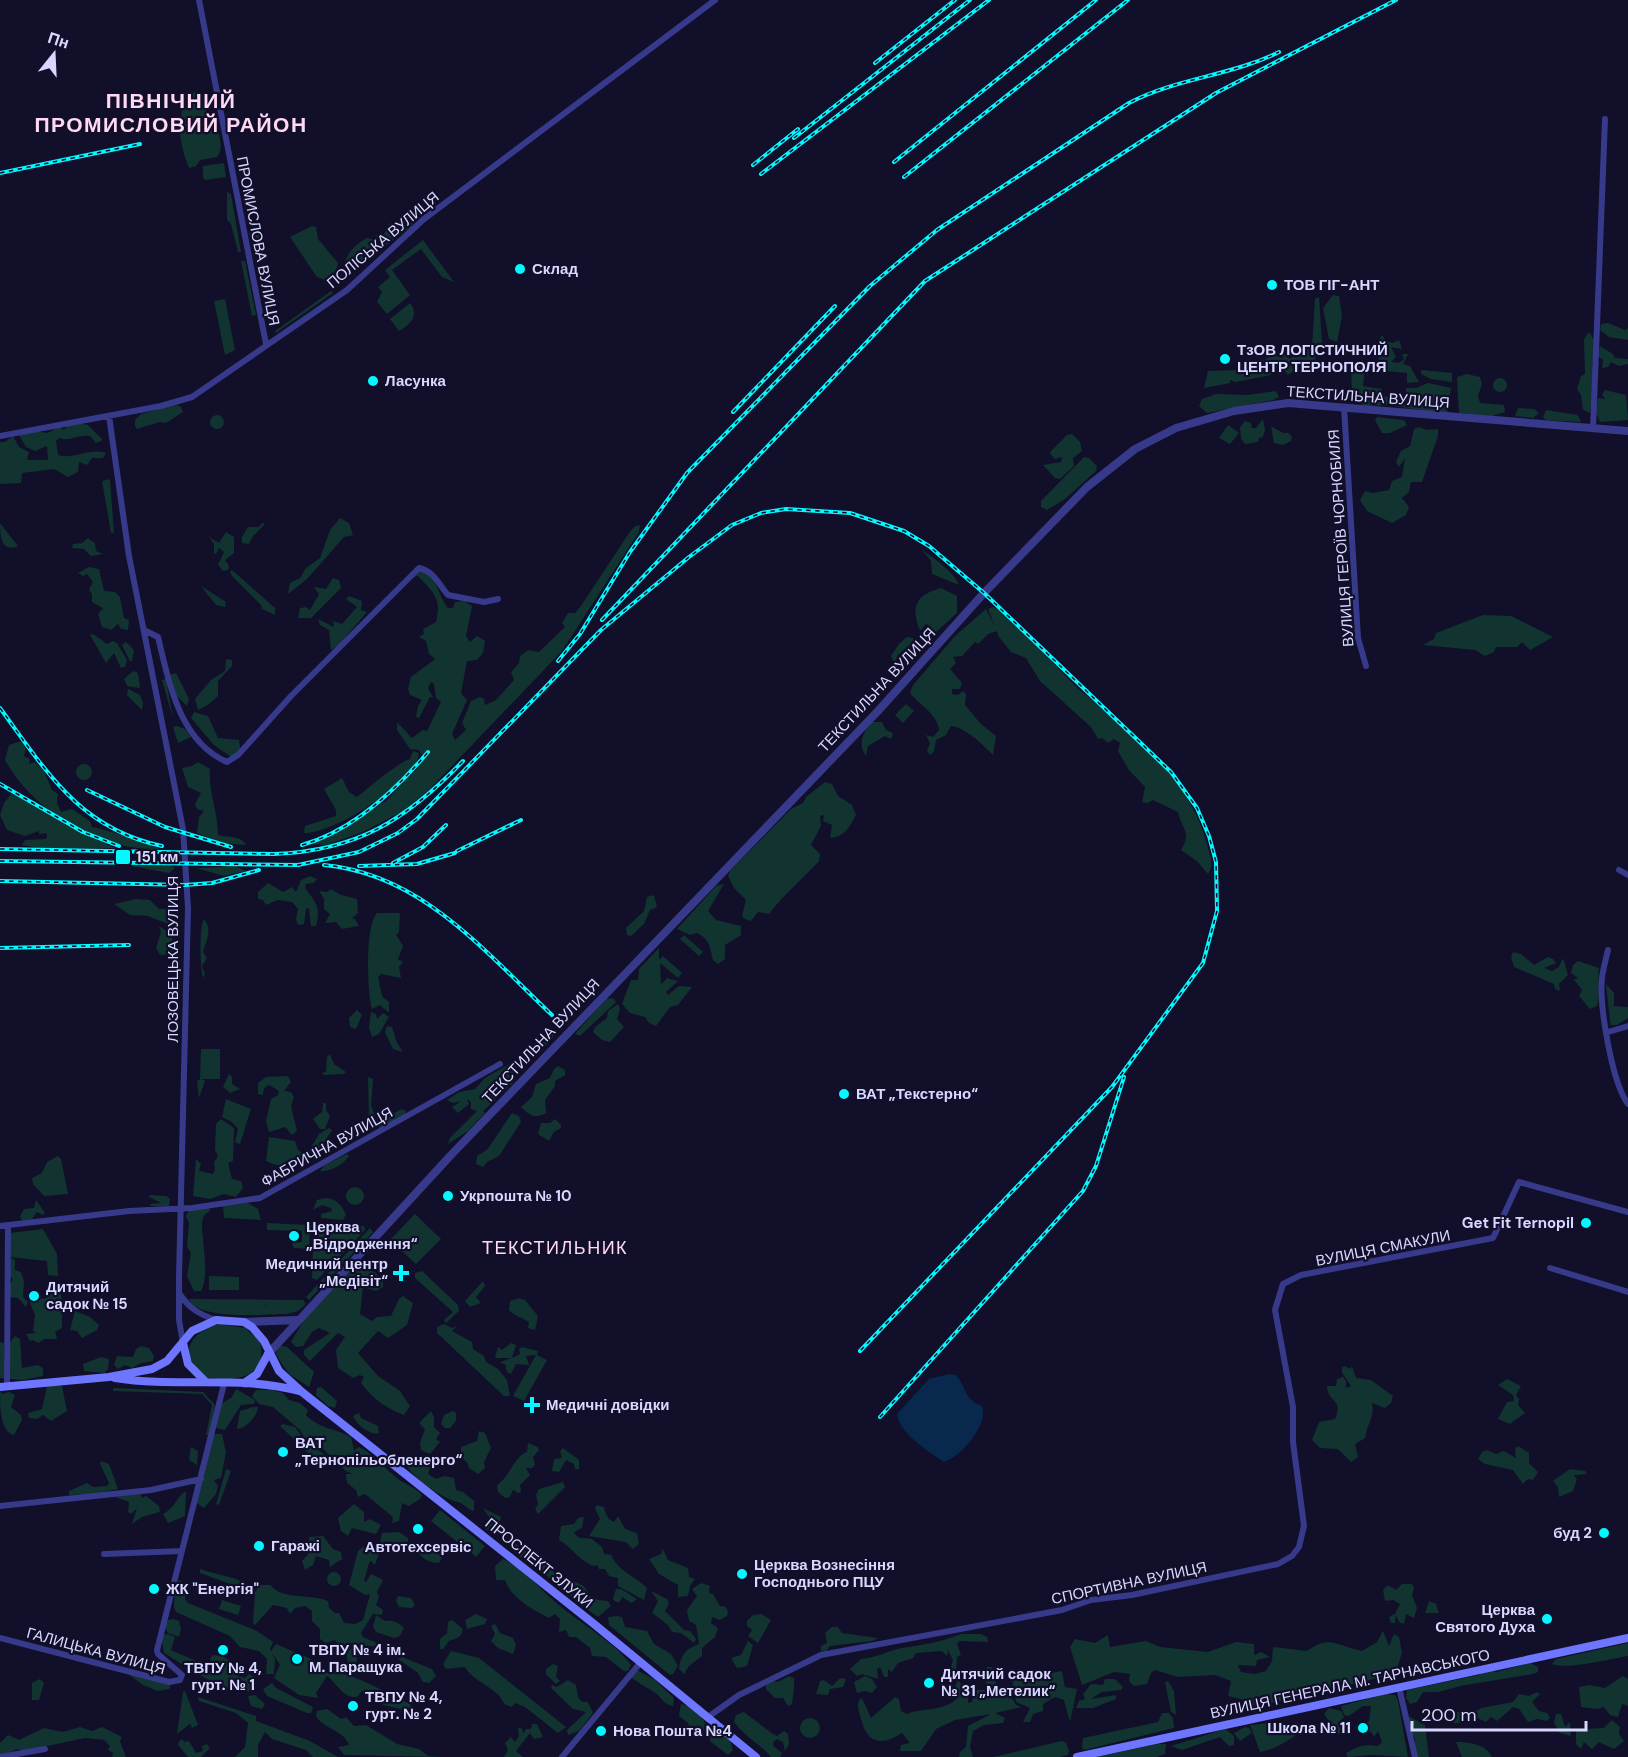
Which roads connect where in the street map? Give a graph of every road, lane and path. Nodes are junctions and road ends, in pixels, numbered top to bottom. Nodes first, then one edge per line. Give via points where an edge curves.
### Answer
1 (199, 0) edge
2 (715, 0) edge
3 (1605, 119) dead end
4 (266, 344) junction
5 (1344, 407) junction
6 (109, 416) junction
7 (1593, 429) junction
8 (1628, 431) edge
9 (0, 436) edge
10 (498, 599) dead end
11 (144, 630) junction
12 (1366, 666) dead end
13 (1618, 870) dead end
14 (1628, 875) edge
15 (1608, 950) dead end
16 (1628, 1026) edge
17 (1608, 1032) junction
18 (500, 1064) dead end
19 (1628, 1104) edge
20 (1628, 1205) edge
21 (180, 1208) junction
22 (1618, 1210) junction
23 (1628, 1212) edge
24 (9, 1225) junction
25 (0, 1226) edge
26 (1550, 1268) dead end
27 (1283, 1284) joint
28 (179, 1292) junction
29 (1628, 1292) edge
30 (216, 1320) junction
31 (297, 1320) junction
32 (244, 1322) junction
33 (183, 1343) junction
34 (268, 1354) junction
35 (109, 1377) junction
36 (206, 1382) junction
37 (224, 1384) junction
38 (241, 1384) junction
39 (4, 1387) edge
40 (302, 1392) junction
41 (201, 1479) junction
42 (0, 1506) edge
43 (182, 1551) junction
44 (104, 1554) dead end
45 (0, 1638) edge
46 (1628, 1638) edge
47 (641, 1662) junction
48 (1399, 1688) junction
49 (708, 1717) junction
50 (45, 1749) dead end
51 (0, 1757) edge
52 (562, 1757) edge
53 (756, 1757) edge
54 (1077, 1757) edge
55 (1414, 1757) edge

1 - 4 street, ПРОМИСЛОВА ВУЛИЦЯ
2 - 4 street, ПОЛІСЬКА ВУЛИЦЯ via 424,219 347,290
3 - 7 street
4 - 6 street, ПОЛІСЬКА ВУЛИЦЯ via 192,397
5 - 7 street, ТЕКСТИЛЬНА ВУЛИЦЯ
5 - 12 street, ВУЛИЦЯ ГЕРОЇВ ЧОРНОБИЛЯ via 1358,638
5 - 31 street, ТЕКСТИЛЬНА ВУЛИЦЯ via 1288,403 1206,417 1152,439 1087,487
6 - 9 street, ПОЛІСЬКА ВУЛИЦЯ
6 - 11 street, ЛОЗОВЕЦЬКА ВУЛИЦЯ via 127,545
7 - 8 street, ТЕКСТИЛЬНА ВУЛИЦЯ
10 - 11 street, ЛОЗОВЕЦЬКА ВУЛИЦЯ via 484,602 448,595 426,569 415,570 227,762 200,741 176,707 158,637
11 - 21 street, ЛОЗОВЕЦЬКА ВУЛИЦЯ via 183,829 187,885
13 - 14 street
15 - 17 street via 1602,979
16 - 17 street
17 - 19 street via 1616,1077
18 - 21 street, ФАБРИЧНА ВУЛИЦЯ via 260,1198
20 - 22 street
21 - 24 street, ФАБРИЧНА ВУЛИЦЯ
21 - 28 street, ЛОЗОВЕЦЬКА ВУЛИЦЯ
22 - 23 street, ВУЛИЦЯ СМАКУЛИ
22 - 27 street, ВУЛИЦЯ СМАКУЛИ via 1519,1182 1493,1238 1301,1275
24 - 25 street
24 - 39 street
26 - 29 street
27 - 49 street, СПОРТИВНА ВУЛИЦЯ via 1275,1310 1293,1407 1293,1442 1304,1526 1299,1547 1292,1556 1278,1564 1194,1582 821,1654 739,1695
28 - 30 street via 193,1310
28 - 33 street, ЛОЗОВЕЦЬКА ВУЛИЦЯ
30 - 32 main road
30 - 33 main road via 199,1326
31 - 32 street
31 - 34 street, ТЕКСТИЛЬНА ВУЛИЦЯ
32 - 34 main road via 259,1333
33 - 35 main road via 161,1365
33 - 36 main road via 188,1364
34 - 38 main road via 257,1374
34 - 40 main road, ПРОСПЕКТ ЗЛУКИ via 279,1371
35 - 36 main road via 141,1382
35 - 39 main road
36 - 37 main road
37 - 38 main road
37 - 41 street
38 - 40 main road, ПРОСПЕКТ ЗЛУКИ
40 - 47 main road, ПРОСПЕКТ ЗЛУКИ
41 - 42 street via 151,1490
41 - 43 street
43 - 44 street
43 - 45 street, ГАЛИЦЬКА ВУЛИЦЯ via 157,1650 182,1675 180,1680 169,1682
46 - 48 main road, ВУЛИЦЯ ГЕНЕРАЛА М. ТАРНАВСЬКОГО
47 - 49 main road, ПРОСПЕКТ ЗЛУКИ
47 - 52 street
48 - 54 main road, ВУЛИЦЯ ГЕНЕРАЛА М. ТАРНАВСЬКОГО
48 - 55 street
49 - 53 main road, ПРОСПЕКТ ЗЛУКИ
50 - 51 street

